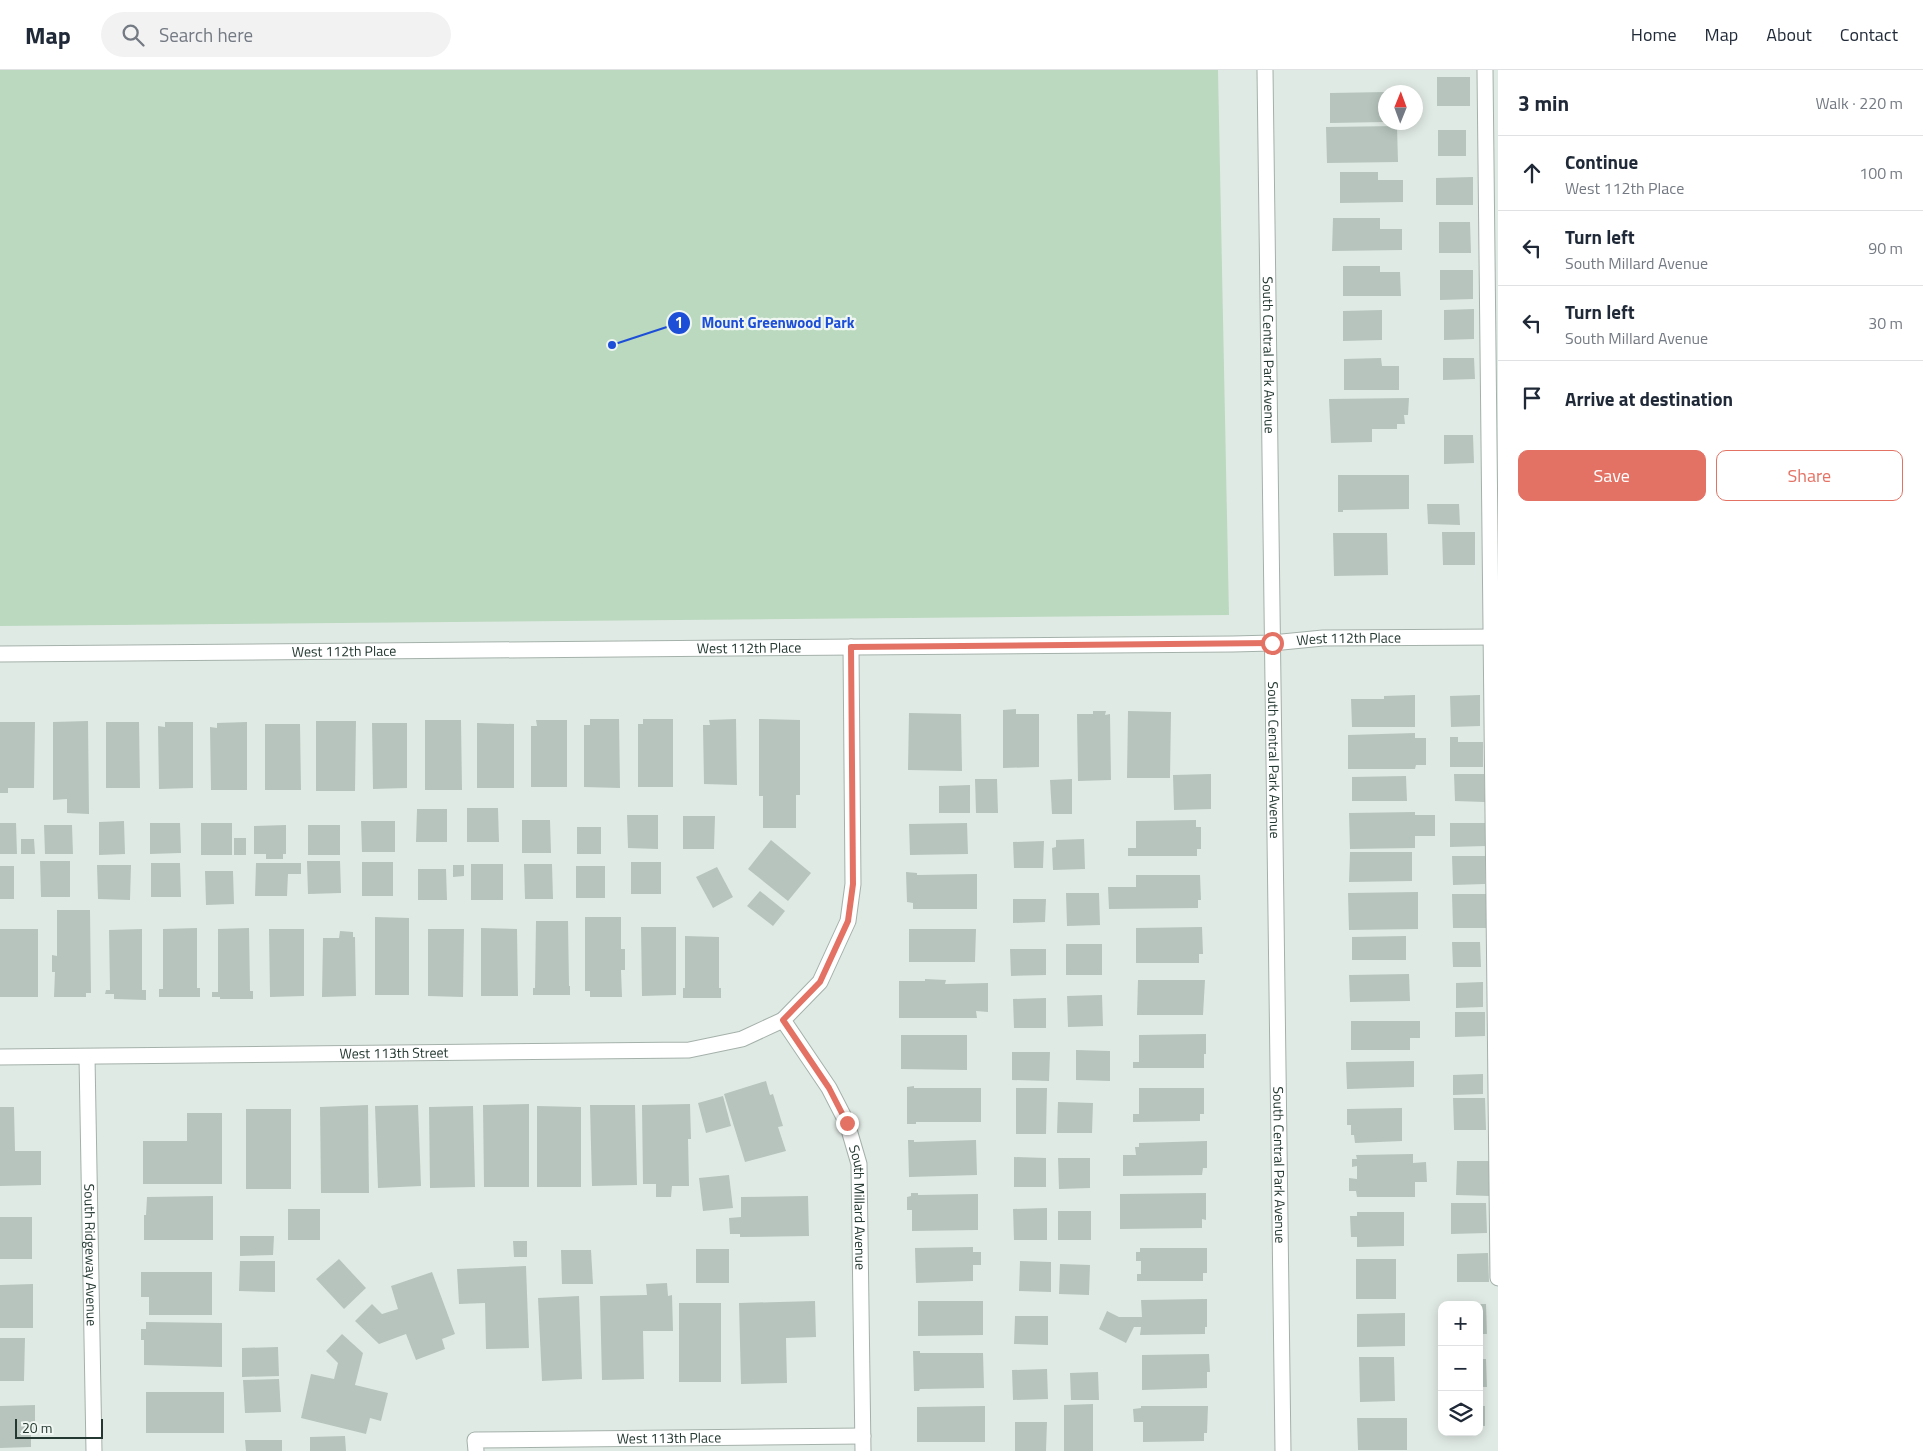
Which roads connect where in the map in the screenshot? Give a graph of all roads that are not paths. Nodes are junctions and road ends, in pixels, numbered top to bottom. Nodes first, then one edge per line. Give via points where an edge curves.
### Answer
1 (1264, 70) edge
2 (1485, 70) edge
3 (1495, 637) edge
4 (1272, 643) junction
5 (851, 647) junction
6 (0, 654) edge
7 (783, 1020) junction
8 (0, 1057) edge
9 (86, 1057) junction
10 (1498, 1278) edge
11 (863, 1443) edge
12 (476, 1445) edge
13 (94, 1451) edge
14 (1284, 1451) edge

1 - 4 street, South Central Park Avenue
2 - 3 street
3 - 4 street, West 112th Place via 1323,638
3 - 10 street
4 - 5 street, West 112th Place
4 - 14 street, South Central Park Avenue
5 - 6 street, West 112th Place
5 - 7 street via 853,884 848,921 820,982
7 - 9 street, West 113th Street via 742,1039 690,1050
7 - 11 street, South Millard Avenue via 843,1114 859,1164
8 - 9 street, West 113th Street
9 - 13 street, South Ridgeway Avenue
11 - 12 street, West 113th Place

